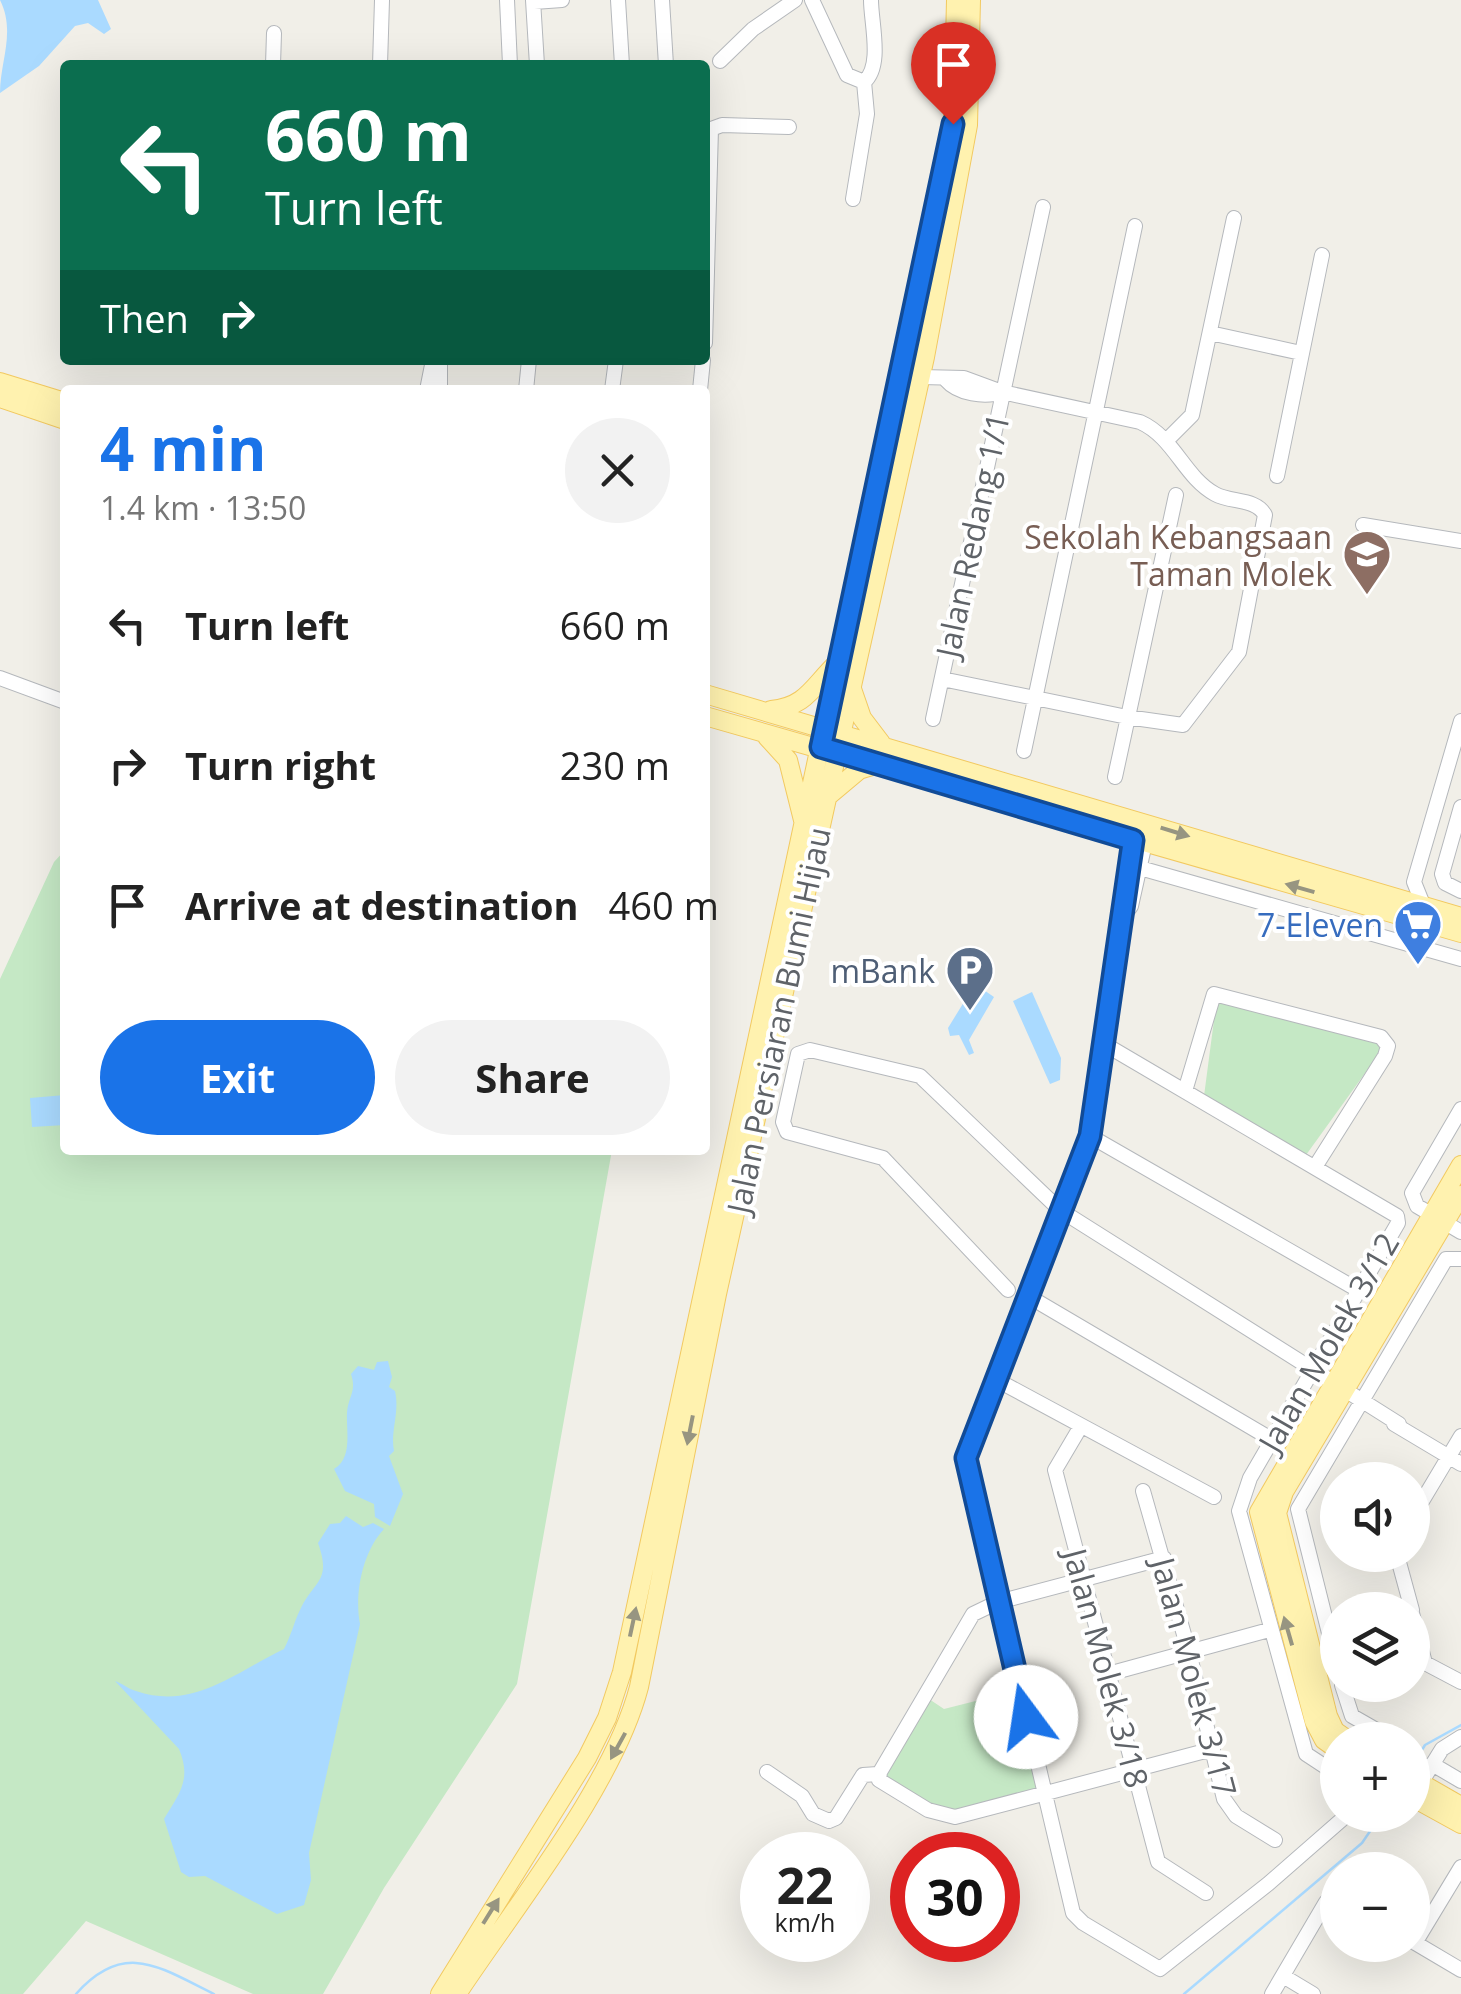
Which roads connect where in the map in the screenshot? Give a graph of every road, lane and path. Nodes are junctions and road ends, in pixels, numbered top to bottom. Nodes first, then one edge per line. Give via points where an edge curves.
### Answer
1 (382, 0) edge
2 (507, 0) edge
3 (562, 0) edge
4 (618, 0) edge
5 (662, 0) edge
6 (795, 0) edge
7 (812, 0) edge
8 (871, 0) edge
9 (956, 0) edge
10 (971, 0) edge
11 (534, 1) edge
12 (274, 33) dead end
13 (272, 60) edge
14 (380, 60) edge
15 (510, 60) edge
16 (537, 60) edge
17 (622, 60) edge
18 (666, 60) edge
19 (720, 61) dead end
20 (864, 82) junction
21 (789, 127) dead end
22 (710, 128) edge
23 (853, 198) dead end
24 (1043, 208) dead end
25 (1234, 218) dead end
26 (1135, 226) dead end
27 (1322, 255) dead end
28 (911, 328) junction
29 (1210, 333) junction
30 (1301, 353) junction
31 (921, 376) junction
32 (0, 382) edge
33 (1002, 392) junction
34 (0, 398) edge
35 (60, 400) edge
36 (1096, 413) junction
37 (60, 418) edge
38 (889, 426) junction
39 (1166, 440) junction
40 (1277, 476) dead end
41 (1176, 495) dead end
42 (1363, 524) dead end
43 (1461, 541) edge
44 (838, 661) junction
45 (0, 678) edge
46 (942, 678) junction
47 (851, 684) junction
48 (710, 696) edge
49 (1035, 699) junction
50 (60, 700) edge
51 (755, 711) junction
52 (710, 717) edge
53 (1127, 717) junction
54 (934, 719) dead end
55 (1461, 721) edge
56 (760, 732) junction
57 (831, 740) junction
58 (881, 742) junction
59 (1024, 751) dead end
60 (882, 763) junction
61 (1114, 777) dead end
62 (1453, 778) edge
63 (826, 798) junction
64 (1461, 807) edge
65 (805, 830) junction
66 (1139, 841) junction
67 (1140, 868) junction
68 (1414, 882) junction
69 (1461, 891) edge
70 (1390, 898) junction
71 (1424, 907) junction
72 (1123, 917) junction
73 (1461, 918) edge
74 (1461, 934) edge
75 (1461, 959) edge
76 (1106, 1046) junction
77 (757, 1084) junction
78 (1185, 1091) junction
79 (1461, 1108) edge
80 (1090, 1136) junction
81 (1461, 1165) edge
82 (1315, 1167) junction
83 (732, 1194) junction
84 (1461, 1195) edge
85 (1060, 1210) junction
86 (1452, 1238) edge
87 (1008, 1290) dead end
88 (1358, 1290) junction
89 (1028, 1296) junction
90 (1314, 1366) junction
91 (995, 1379) junction
92 (1341, 1384) junction
93 (1364, 1401) junction
94 (1081, 1426) junction
95 (1461, 1436) edge
96 (1271, 1439) junction
97 (1455, 1460) edge
98 (1143, 1491) dead end
99 (1430, 1494) edge
100 (1214, 1498) dead end
101 (1164, 1558) junction
102 (1084, 1579) junction
103 (1320, 1596) edge
104 (998, 1602) junction
105 (1268, 1630) junction
106 (1189, 1652) junction
107 (1430, 1666) edge
108 (1108, 1674) junction
109 (1461, 1682) edge
110 (1347, 1702) edge
111 (1331, 1722) edge
112 (1364, 1722) edge
113 (1320, 1733) edge
114 (1461, 1737) edge
115 (1213, 1749) junction
116 (1320, 1764) edge
117 (1432, 1764) junction
118 (1430, 1767) edge
119 (1135, 1770) junction
120 (767, 1772) dead end
121 (878, 1774) junction
122 (1461, 1780) edge
123 (1430, 1792) edge
124 (1045, 1793) junction
125 (1430, 1797) edge
126 (1461, 1806) edge
127 (1461, 1824) edge
128 (1325, 1832) edge
129 (1275, 1840) dead end
130 (1461, 1867) edge
131 (1206, 1892) dead end
132 (1320, 1912) edge
133 (1430, 1916) edge
134 (1430, 1952) edge
135 (1461, 1970) edge
136 (1283, 1976) junction
137 (440, 1994) edge
138 (456, 1994) edge
139 (1272, 1994) edge
140 (1313, 1994) edge

1 - 14 street
2 - 15 street
3 - 11 street
4 - 17 street
5 - 18 street
6 - 19 street
7 - 20 street via 847,75
8 - 20 street via 874,59
9 - 28 main road, Jalan Persiaran Bumi Hijau via 953,124
10 - 31 main road, Jalan Persiaran Bumi Hijau via 968,126
11 - 16 street
12 - 13 street
20 - 23 street via 867,114
21 - 22 street
24 - 33 street, Jalan Redang 1/1
25 - 29 street
26 - 36 street
27 - 30 street
28 - 31 main road via 909,365
28 - 38 main road, Jalan Persiaran Bumi Hijau
29 - 30 street
29 - 39 street via 1192,415
30 - 40 street
31 - 33 street via 991,396
31 - 38 main road via 907,378
31 - 47 main road, Jalan Persiaran Bumi Hijau
32 - 35 main road
33 - 36 street
33 - 46 street, Jalan Redang 1/1
34 - 37 main road
36 - 39 street via 1140,422
36 - 49 street
38 - 44 main road, Jalan Persiaran Bumi Hijau
39 - 53 street, Jalan Redang 1/1 via 1213,493 1263,512 1239,652 1183,724
41 - 53 street
42 - 43 street
44 - 51 main road via 801,702
44 - 57 main road, Jalan Persiaran Bumi Hijau
45 - 50 street
46 - 49 street, Jalan Redang 1/1
46 - 54 street, Jalan Redang 1/1
47 - 57 main road, Jalan Persiaran Bumi Hijau
47 - 58 main road via 862,718
48 - 51 main road
49 - 53 street, Jalan Redang 1/1
49 - 59 street
51 - 57 main road
52 - 56 main road
53 - 61 street
55 - 62 street
56 - 57 main road
56 - 65 main road via 788,760
57 - 58 main road
57 - 60 main road
57 - 63 main road, Jalan Persiaran Bumi Hijau
57 - 65 main road, Jalan Persiaran Bumi Hijau
58 -> 70 main road
60 - 63 main road via 858,770
60 - 66 main road
62 - 68 street
63 - 77 main road, Jalan Persiaran Bumi Hijau
64 - 69 street via 1442,874
65 - 77 main road, Jalan Persiaran Bumi Hijau
66 - 67 street
66 - 72 street
74 -> 66 main road
67 - 72 street
67 - 75 street
68 - 70 street
68 - 71 street
70 - 71 main road
71 - 73 main road
72 - 76 street
76 - 78 street, Jalan Molek 3/12
76 - 80 street
77 - 83 main road, Jalan Persiaran Bumi Hijau
78 - 82 street, Jalan Molek 3/12
78 - 82 street via 1214,994 1381,1037 1386,1056
79 - 86 street via 1412,1193 1412,1201
80 - 85 street
80 - 88 street
81 - 86 main road
82 - 88 street, Jalan Molek 3/12 via 1397,1216
137 -> 83 main road, Jalan Persiaran Bumi Hijau via 607,1718
83 -> 138 main road, Jalan Persiaran Bumi Hijau via 628,1729
84 - 86 main road
85 - 87 street via 920,1076 802,1050 783,1122 787,1132 883,1158
85 - 89 street
85 - 90 street
86 - 92 main road
86 - 93 street
88 - 90 street, Jalan Molek 3/12
89 - 91 street
89 - 96 street
90 - 92 street
90 - 96 street, Jalan Molek 3/12
91 - 94 street
91 - 104 street via 966,1458
92 - 93 street
92 - 111 main road via 1276,1520
113 -> 92 main road via 1259,1512
93 - 97 street
93 - 103 street via 1298,1509
94 - 100 street
94 - 102 street, Jalan Molek 3/18 via 1055,1470
95 - 97 street
96 - 105 street, Jalan Molek 3/12 via 1239,1511
97 - 99 street
98 - 101 street, Jalan Molek 3/17
101 - 102 street
101 - 106 street, Jalan Molek 3/17
102 - 104 street
102 - 108 street, Jalan Molek 3/18
104 - 121 street via 979,1609 962,1628
104 - 124 street
105 - 106 street
105 - 116 street, Jalan Molek 3/12 via 1306,1754
106 - 108 street
106 - 115 street, Jalan Molek 3/17
107 - 109 street
108 - 119 street, Jalan Molek 3/18
110 - 112 street via 1352,1716
114 - 117 street
115 - 119 street
115 - 129 street, Jalan Molek 3/17 via 1228,1808
117 - 118 street
117 - 122 street
119 - 124 street
119 - 131 street, Jalan Molek 3/18 via 1158,1862
120 - 121 street via 802,1796 812,1814 829,1821 863,1775
121 - 124 street via 896,1793 955,1818
123 - 126 main road
124 - 128 street via 1073,1913 1160,1969
125 - 127 main road
130 - 133 street
132 - 136 street
134 - 135 street
136 - 139 street
136 - 140 street

